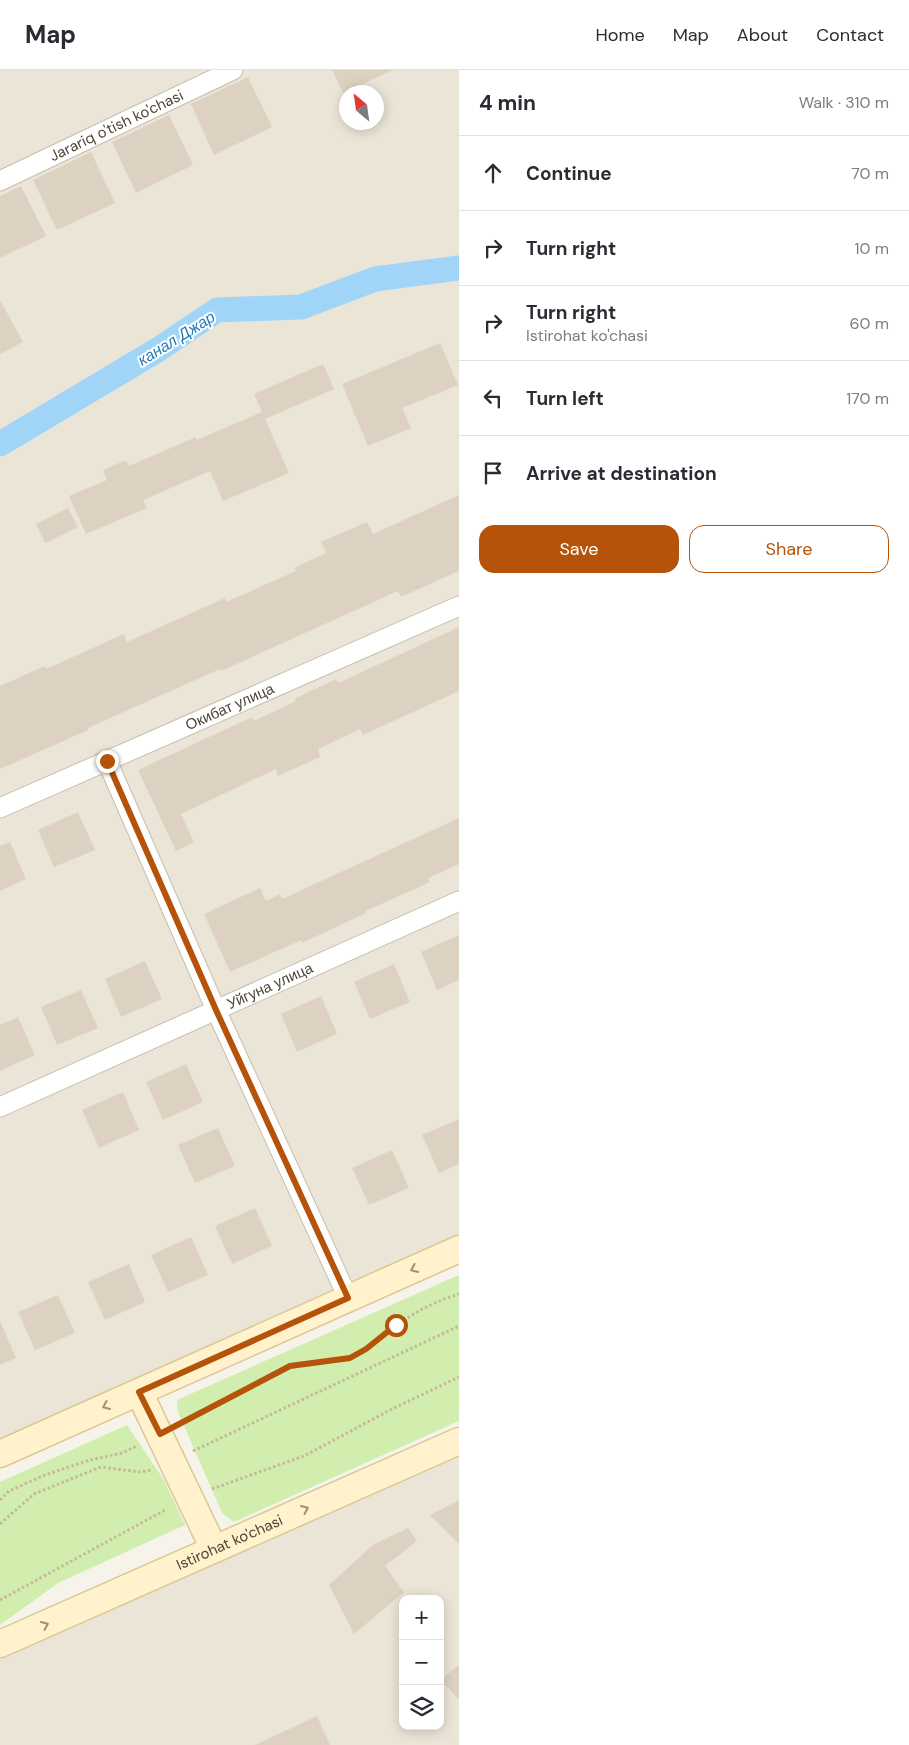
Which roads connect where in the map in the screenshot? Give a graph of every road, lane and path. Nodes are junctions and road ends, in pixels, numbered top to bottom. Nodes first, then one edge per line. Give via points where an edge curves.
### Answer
1 (233, 70) edge
2 (0, 181) edge
3 (459, 606) edge
4 (107, 761) junction
5 (0, 808) edge
6 (459, 901) edge
7 (216, 1010) junction
8 (0, 1107) edge
9 (459, 1249) edge
10 (459, 1294) edge
11 (348, 1298) junction
12 (459, 1326) edge
13 (459, 1377) edge
14 (139, 1392) junction
15 (160, 1434) junction
16 (459, 1441) edge
17 (191, 1452) dead end
18 (0, 1454) edge
19 (157, 1469) dead end
20 (190, 1498) junction
21 (0, 1500) edge
22 (0, 1524) edge
23 (214, 1550) junction
24 (0, 1600) edge
25 (0, 1644) edge

1 - 2 street, Jarariq o'tish ko'chasi
3 - 4 street, Окибат улица
4 - 5 street, Окибат улица
4 - 7 street
6 - 7 street, Уйгуна улица
7 - 8 street, Уйгуна улица
7 - 11 street
9 -> 11 main road
10 - 15 path via 422,1309 350,1358 290,1366
11 - 14 main road
12 - 17 path
13 - 20 path via 304,1456
14 - 15 main road
14 -> 18 main road
15 - 20 main road
15 - 21 path via 122,1453 45,1475 9,1491
23 -> 16 main road, Istirohat ko'chasi
19 - 22 path via 140,1472 101,1467 34,1494
20 - 23 main road
20 - 24 path
25 -> 23 main road, Istirohat ko'chasi

